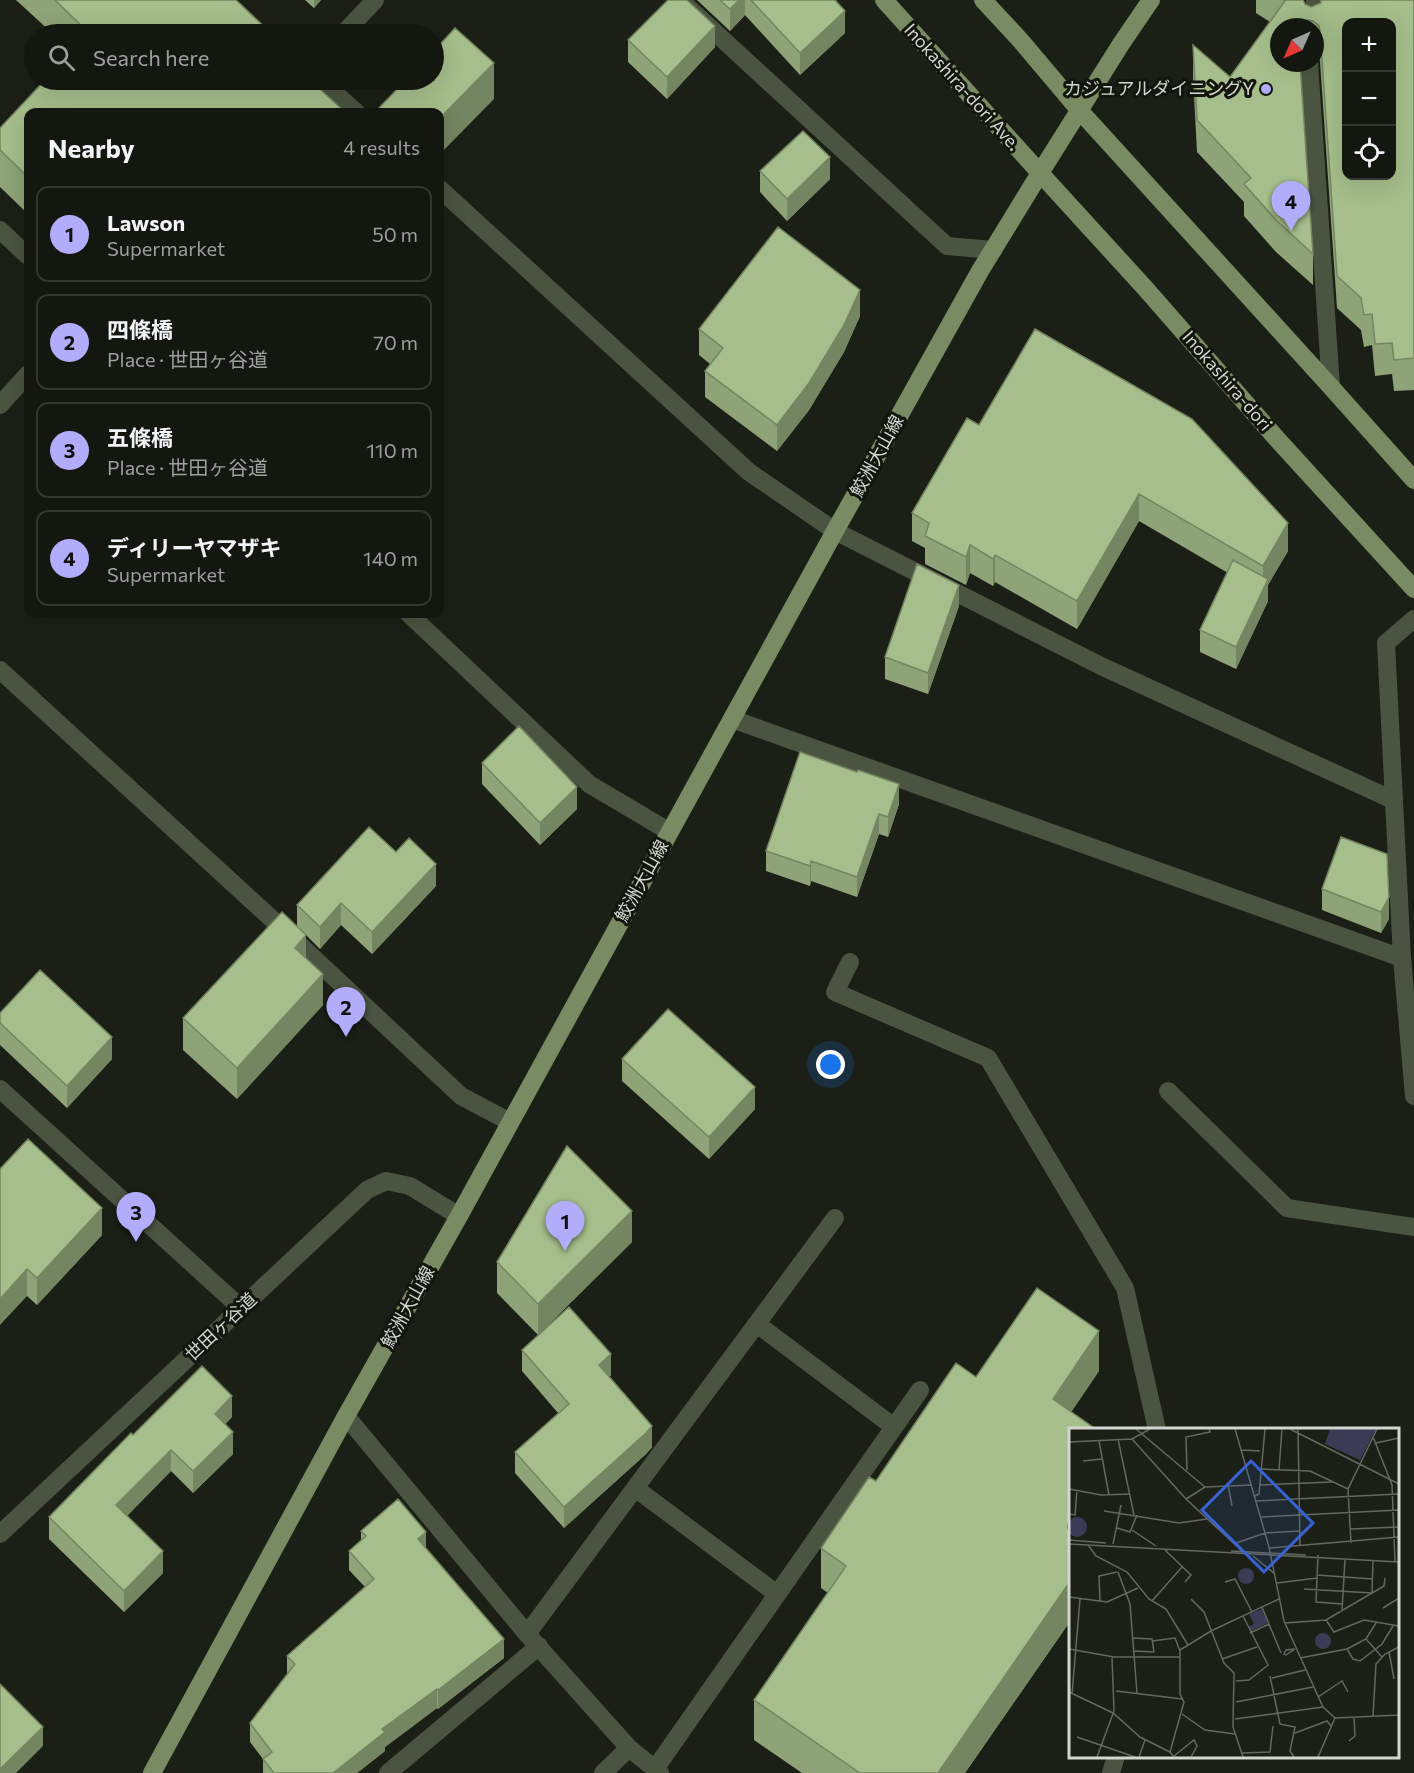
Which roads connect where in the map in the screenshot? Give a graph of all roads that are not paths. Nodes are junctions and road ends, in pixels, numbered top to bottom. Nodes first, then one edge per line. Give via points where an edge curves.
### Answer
1 (375, 0) edge
2 (680, 0) edge
3 (884, 0) edge
4 (983, 0) edge
5 (1151, 0) edge
6 (1315, 0) edge
7 (1312, 18) edge
8 (352, 24) edge
9 (1310, 72) edge
10 (331, 90) edge
11 (352, 108) edge
12 (1080, 111) junction
13 (1040, 174) junction
14 (444, 193) edge
15 (0, 230) edge
16 (993, 250) junction
17 (24, 252) edge
18 (24, 378) edge
19 (1331, 387) junction
20 (0, 405) edge
21 (1414, 480) edge
22 (835, 531) junction
23 (1414, 589) edge
24 (413, 618) edge
25 (1414, 619) edge
26 (0, 670) edge
27 (732, 719) junction
28 (1393, 800) junction
29 (670, 832) junction
30 (1402, 958) junction
31 (850, 962) dead end
32 (0, 1089) edge
33 (1168, 1091) dead end
34 (1414, 1096) edge
35 (510, 1122) junction
36 (459, 1216) junction
37 (835, 1218) dead end
38 (1414, 1227) edge
39 (241, 1308) junction
40 (757, 1324) junction
41 (920, 1390) dead end
42 (346, 1416) junction
43 (894, 1427) junction
44 (1157, 1428) edge
45 (635, 1488) junction
46 (1, 1531) edge
47 (777, 1594) junction
48 (533, 1640) junction
49 (629, 1748) junction
50 (1115, 1758) edge
51 (658, 1771) edge
52 (152, 1773) edge
53 (388, 1773) edge
54 (603, 1773) edge
55 (1111, 1773) edge

1 - 8 street
2 - 16 street via 946,246
3 - 13 main road, Inokashira-dori Ave.
4 - 12 main road
5 - 12 main road, 鮫洲大山線
6 - 7 street
9 - 19 street
10 - 11 street
12 - 13 main road, 鮫洲大山線
12 - 19 main road
13 - 16 main road, 鮫洲大山線
13 - 23 main road, Inokashira-dori
14 - 22 street via 749,472
15 - 17 street
16 - 22 main road, 鮫洲大山線
18 - 20 street
19 - 21 main road
22 - 27 main road, 鮫洲大山線
22 - 28 street via 1101,666
24 - 29 street via 589,784
25 - 28 street via 1386,643
26 - 35 street via 460,1096
27 - 29 main road, 鮫洲大山線
27 - 30 street
28 - 30 street
29 - 35 main road, 鮫洲大山線
30 - 34 street
31 - 44 street via 835,992 988,1058 1125,1288
32 - 39 street
33 - 38 street via 1287,1208
35 - 36 main road, 鮫洲大山線
36 - 39 street, 世田ヶ谷道 via 410,1186 386,1181 376,1185
36 - 42 main road, 鮫洲大山線
37 - 40 street
39 - 46 street, 世田ヶ谷道
40 - 43 street
40 - 45 street
41 - 43 street
42 - 48 street
42 - 52 main road, 鮫洲大山線
43 - 47 street
45 - 47 street
45 - 48 street
47 - 51 street
48 - 49 street
48 - 53 street
49 - 51 street
49 - 54 street
50 - 55 street

